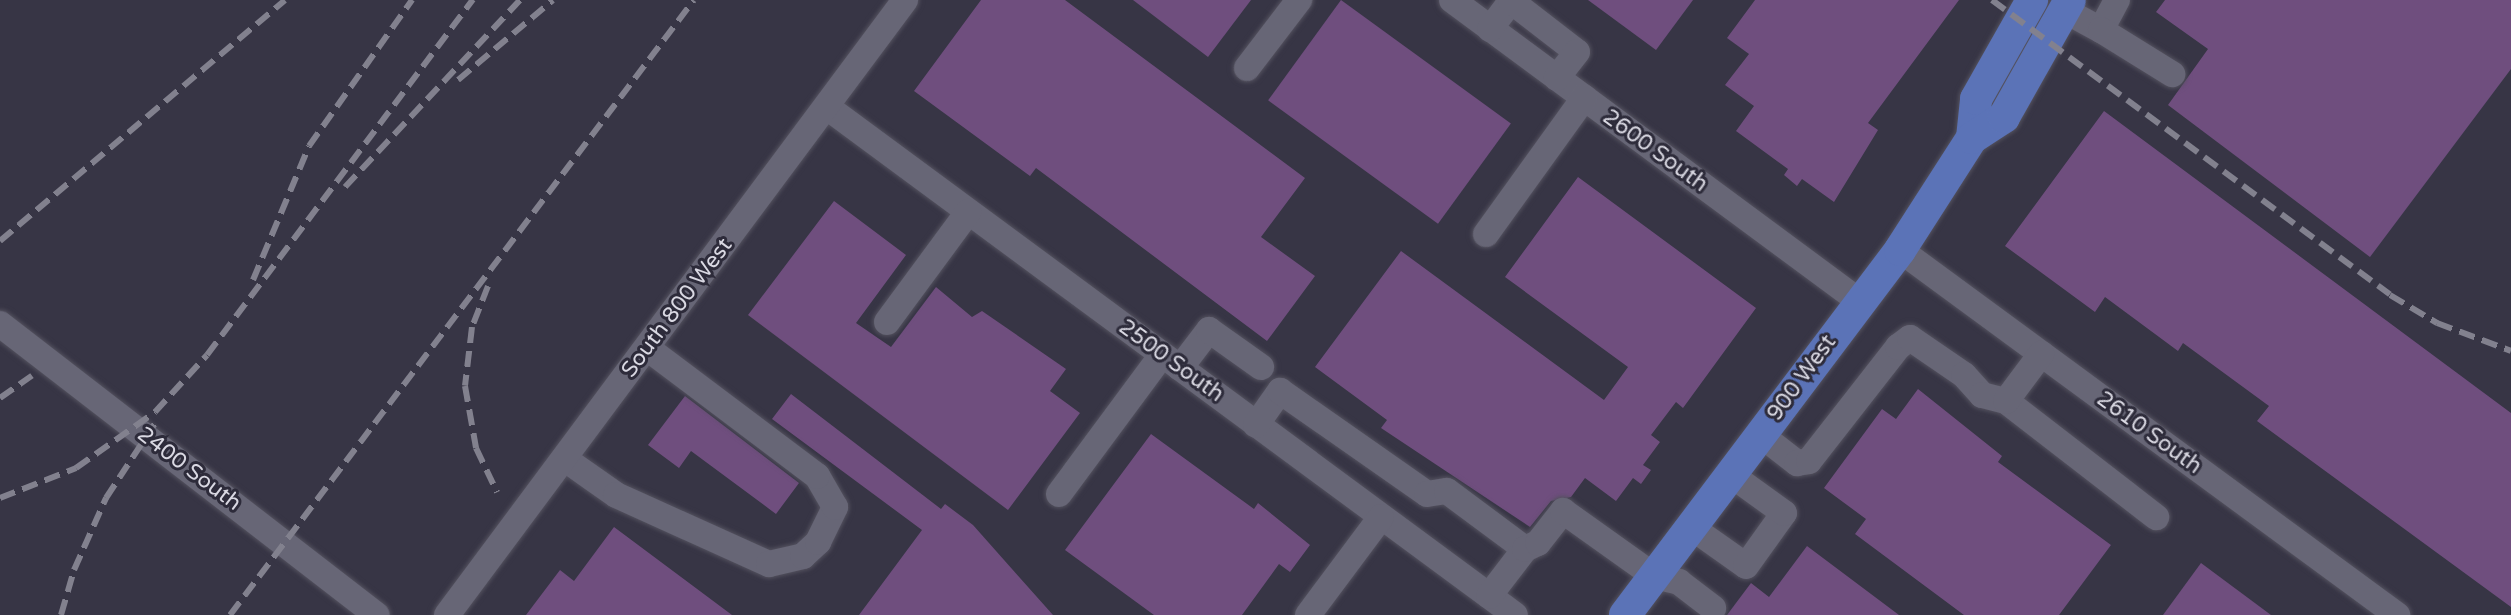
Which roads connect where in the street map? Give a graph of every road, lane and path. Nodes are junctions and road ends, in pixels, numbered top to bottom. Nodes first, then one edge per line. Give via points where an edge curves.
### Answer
1 (905, 0) edge
2 (1299, 0) edge
3 (1452, 0) edge
4 (2032, 0) edge
5 (2117, 0) edge
6 (2067, 5) edge
7 (2101, 30) junction
8 (1247, 68) dead end
9 (2172, 74) dead end
10 (1584, 98) junction
11 (827, 107) junction
12 (1972, 138) junction
13 (968, 212) junction
14 (1486, 234) dead end
15 (1900, 250) junction
16 (1859, 301) junction
17 (887, 322) dead end
18 (0, 324) edge
19 (647, 348) junction
20 (2041, 354) junction
21 (1171, 362) junction
22 (1261, 367) dead end
23 (2006, 401) junction
24 (1256, 425) junction
25 (1761, 435) junction
26 (565, 459) junction
27 (1730, 474) junction
28 (1059, 494) dead end
29 (1381, 517) junction
30 (2156, 517) dead end
31 (1691, 527) junction
32 (1525, 549) junction
33 (1654, 576) junction
34 (1489, 596) junction
35 (1713, 608) dead end
36 (457, 611) edge
37 (377, 615) edge
38 (1308, 615) edge
39 (1515, 615) edge
40 (1625, 615) edge
41 (2397, 615) edge

1 - 11 street, South 800 West
2 - 8 street
3 - 10 street, 2600 South
4 - 12 main road, 900 West via 1976,99
5 - 7 street
6 - 7 street
6 - 12 main road, 900 West via 2004,117
7 - 9 street
10 - 14 street
10 - 16 street, 2600 South
11 - 13 street, 2500 South
11 - 19 street, South 800 West
12 - 15 main road, 900 West
13 - 17 street
13 - 21 street, 2500 South
15 - 16 main road, 900 West
15 - 20 street, 2610 South
16 - 25 main road, 900 West
18 - 37 street, 2400 South
19 - 26 street, South 800 West
19 - 26 street via 817,476 835,507 818,542 803,556 769,564 616,495
20 - 23 street
20 - 41 street, 2610 South
21 - 22 street via 1209,330
21 - 24 street, 2500 South
21 - 28 street
23 - 25 street via 1982,395 1964,375 1910,338 1809,461 1797,463
23 - 30 street
24 - 29 street, 2500 South
24 - 32 street via 1280,391 1427,494 1447,491
25 - 27 main road, 900 West
26 - 36 street, South 800 West
27 - 31 main road, 900 West
27 - 31 street via 1784,513 1746,566
29 - 34 street, 2500 South
29 - 38 street
31 - 33 main road, 900 West
32 - 33 street via 1538,543 1563,511
32 - 34 street
33 - 35 street via 1679,582
33 - 40 main road, 900 West
34 - 39 street, 2500 South

